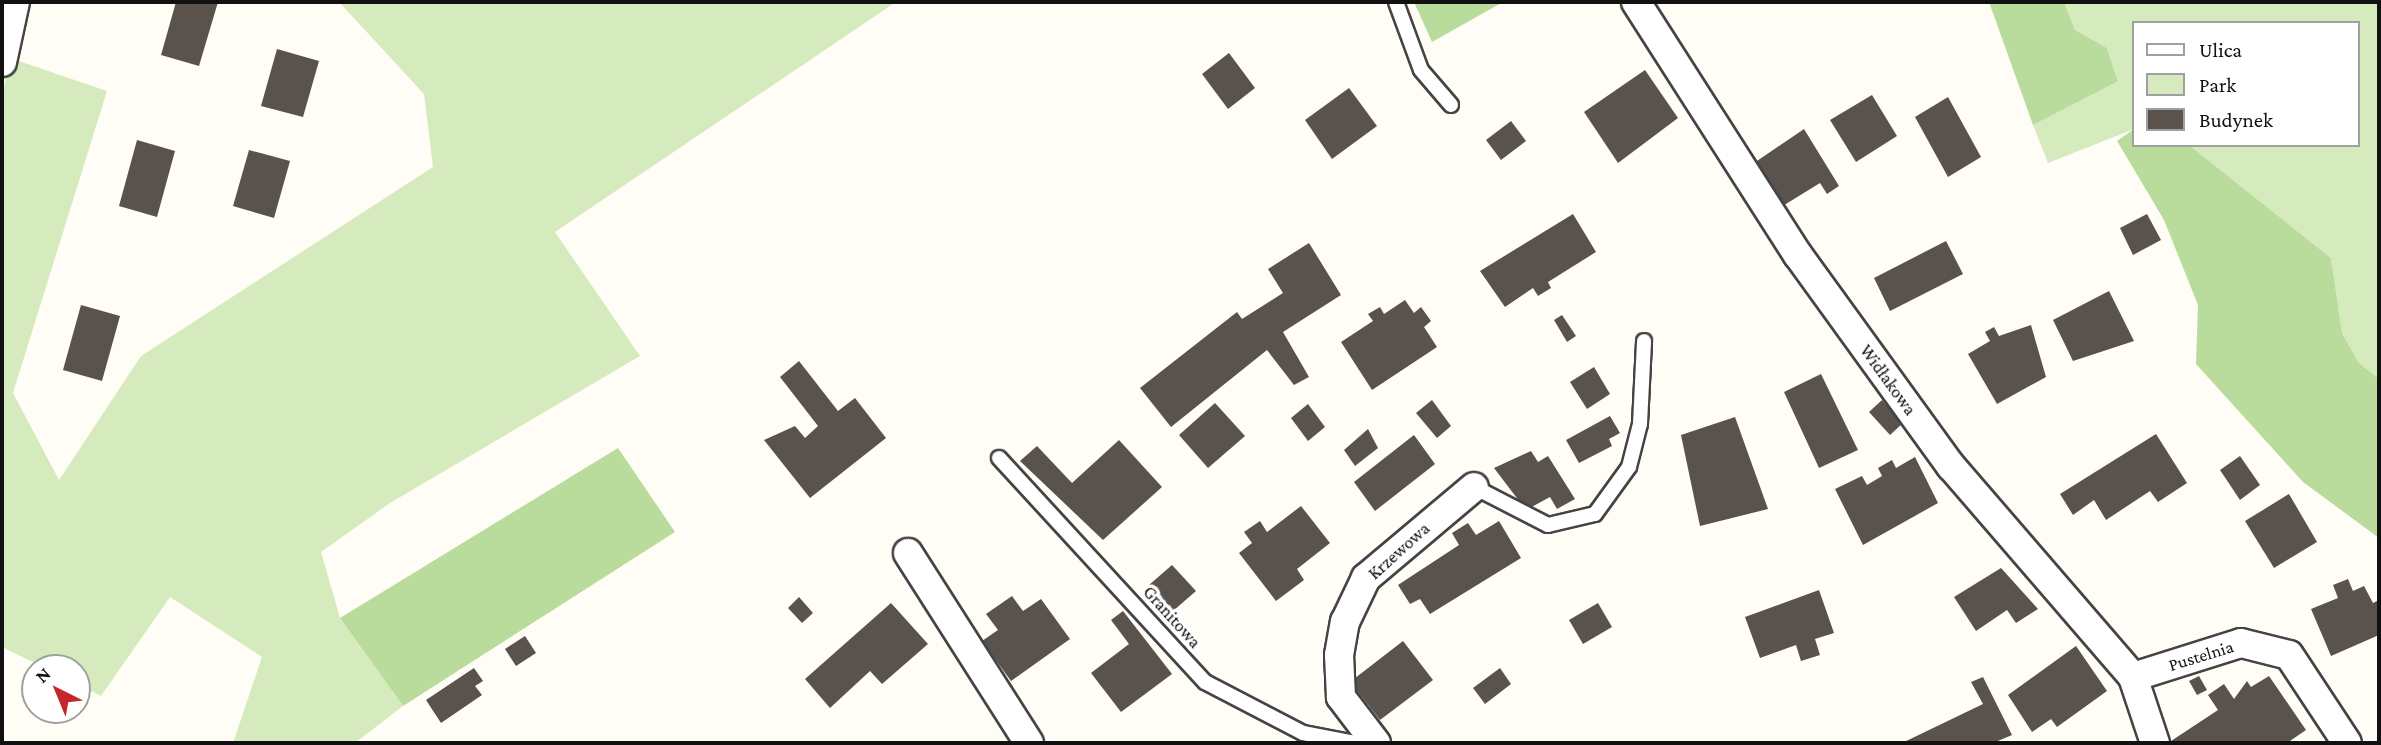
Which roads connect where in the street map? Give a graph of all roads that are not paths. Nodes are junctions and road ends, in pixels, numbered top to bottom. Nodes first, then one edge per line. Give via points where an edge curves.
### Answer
1 (15, 2) edge
2 (1396, 2) edge
3 (1636, 2) edge
4 (2, 62) edge
5 (1451, 105) dead end
6 (1644, 341) dead end
7 (999, 458) dead end
8 (1474, 487) joint
9 (908, 553) dead end
10 (2133, 677) junction
11 (1029, 743) edge
12 (1356, 743) edge
13 (1376, 743) edge
14 (2155, 743) edge
15 (2347, 743) edge

1 - 4 street
2 - 5 lane via 1421,70
3 - 10 street, Widłakowa via 1798,255 1951,466
6 - 8 lane via 1640,424 1629,467 1595,514 1548,525
7 - 12 lane, Granitowa via 1205,682 1303,733
8 - 13 street, Krzewowa via 1366,578 1345,622 1339,655 1341,697
9 - 11 street
10 - 14 street, Widłakowa
10 - 15 street, Pustelnia via 2241,643 2289,655

